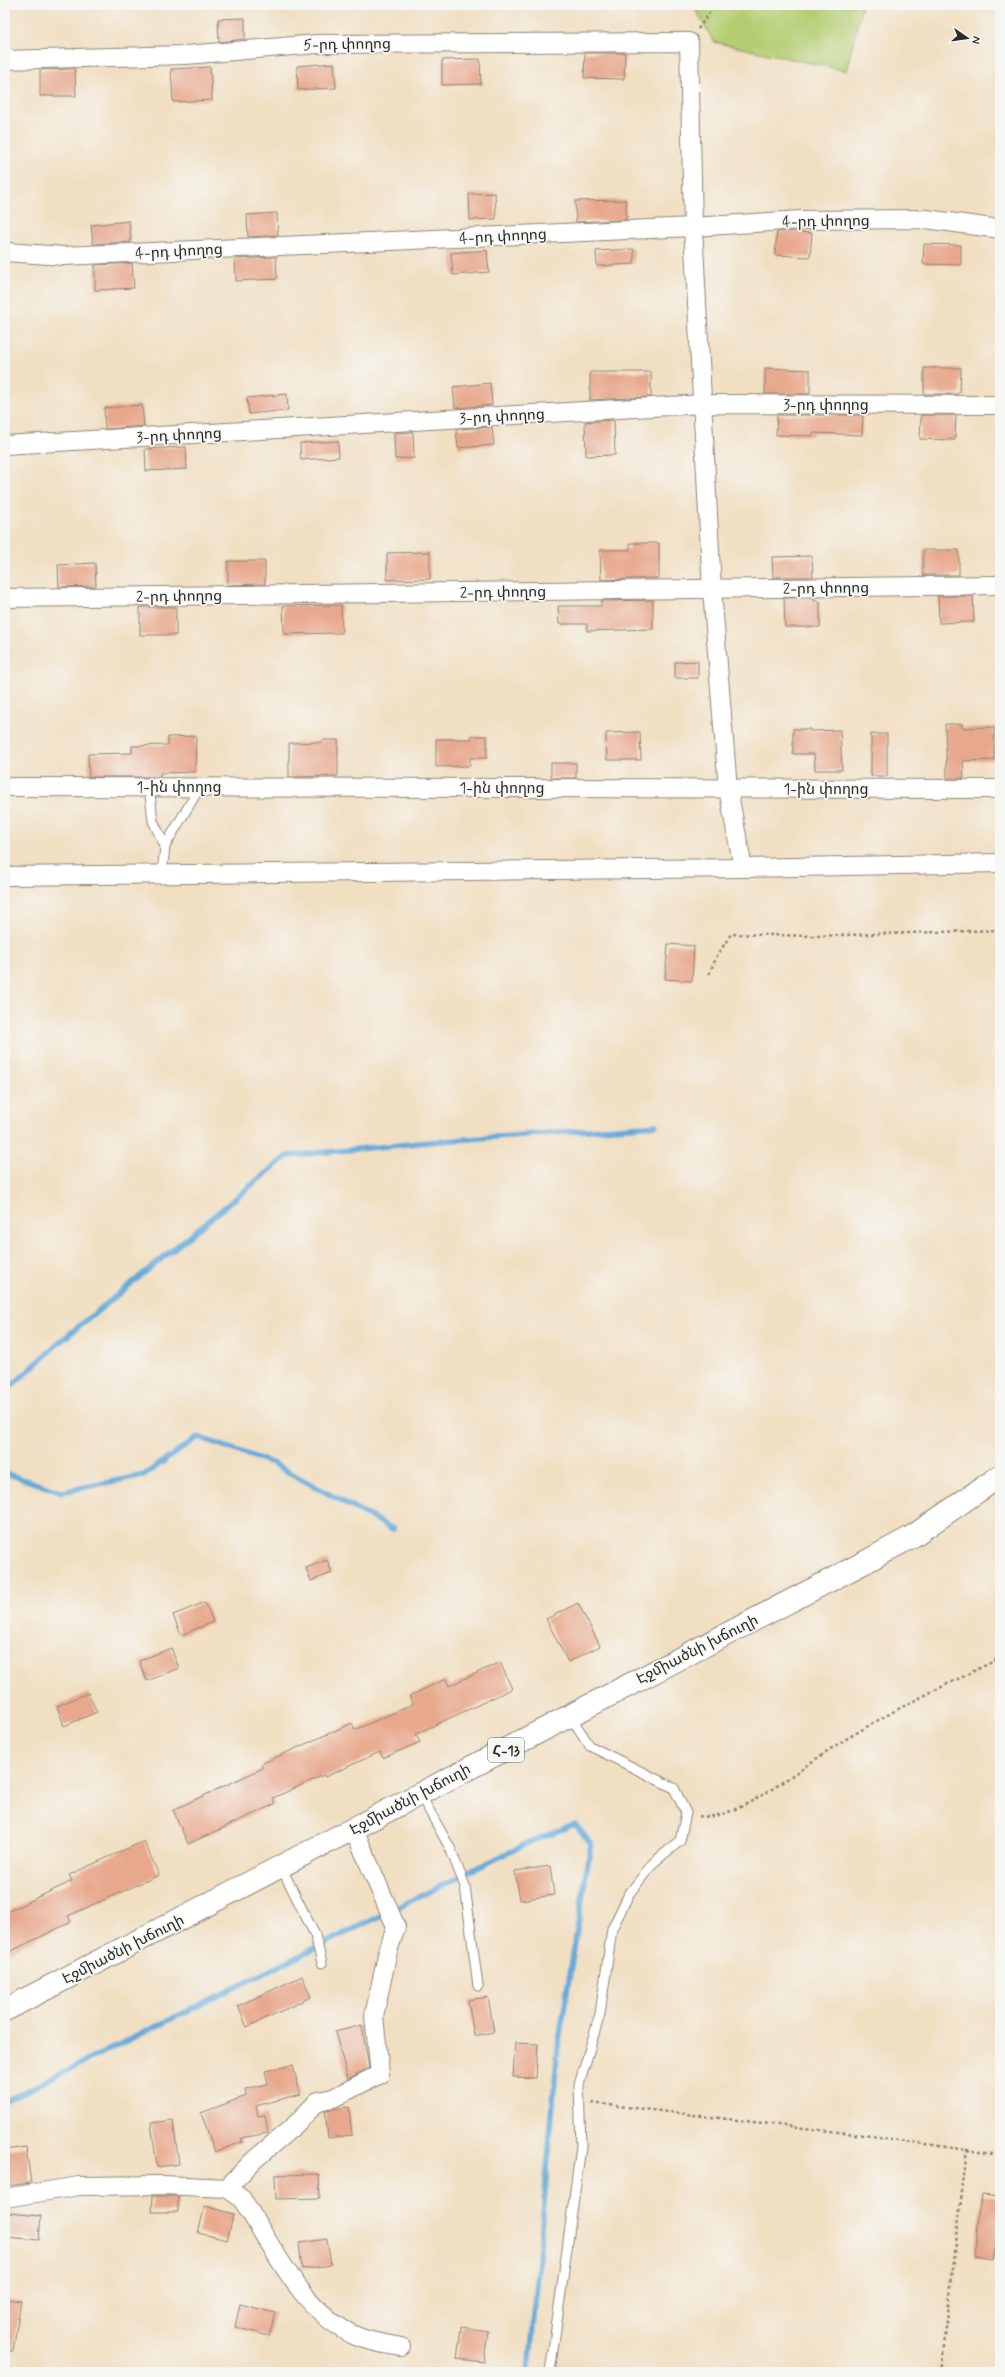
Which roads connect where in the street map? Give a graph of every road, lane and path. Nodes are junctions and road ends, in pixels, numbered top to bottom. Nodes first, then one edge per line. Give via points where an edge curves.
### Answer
1 (715, 5) edge
2 (689, 42) junction
3 (5, 60) edge
4 (693, 227) junction
5 (1000, 229) edge
6 (5, 252) edge
7 (703, 404) junction
8 (1000, 405) edge
9 (5, 445) edge
10 (1000, 585) edge
11 (712, 590) junction
12 (5, 598) edge
13 (149, 786) junction
14 (5, 787) edge
15 (200, 787) junction
16 (728, 789) junction
17 (1000, 789) edge
18 (165, 846) junction
19 (1000, 863) edge
20 (744, 868) junction
21 (162, 874) junction
22 (5, 876) edge
23 (1000, 930) edge
24 (709, 974) dead end
25 (1000, 1476) edge
26 (1000, 1658) edge
27 (570, 1716) junction
28 (420, 1794) junction
29 (686, 1814) junction
30 (354, 1829) junction
31 (281, 1867) junction
32 (322, 1962) dead end
33 (478, 1986) dead end
34 (5, 2010) edge
35 (580, 2101) junction
36 (968, 2149) junction
37 (1000, 2155) edge
38 (227, 2188) junction
39 (5, 2198) edge
40 (401, 2347) dead end
41 (550, 2372) edge
42 (941, 2372) edge

1 - 2 path
2 - 3 street, 5-րդ փողոց via 317,44 186,55
2 - 4 street
4 - 5 street, 4-րդ փողոց via 800,220 926,219
4 - 6 street, 4-րդ փողոց via 64,256
4 - 7 street
7 - 8 street, 3-րդ փողոց
7 - 9 street, 3-րդ փողոց
7 - 11 street
10 - 11 street, 2-րդ փողոց
11 - 12 street, 2-րդ փողոց
11 - 16 street
13 - 14 street, 1-ին փողոց
13 - 15 street, 1-ին փողոց
13 - 18 lane via 153,821
15 - 16 street, 1-ին փողոց
15 - 18 lane
16 - 17 street, 1-ին փողոց
16 - 20 street
18 - 21 lane
19 - 20 street
20 - 21 street
21 - 22 street
23 - 24 path via 814,936 731,934
25 - 27 main road, Էջմիածնի խճուղի / Հ-13 via 912,1536
26 - 29 path via 871,1724 776,1787 735,1809 707,1818
27 - 28 main road, Էջմիածնի խճուղի / Հ-13
27 - 29 lane via 590,1746 674,1788
28 - 30 main road, Էջմիածնի խճուղի / Հ-13
28 - 33 lane via 450,1848 465,1886
29 - 35 lane via 680,1841 654,1864 629,1894 612,1929 600,2014 579,2085
30 - 31 main road, Էջմիածնի խճուղի / Հ-13
30 - 38 street via 388,1903 396,1927 388,1950 374,2016 380,2074 333,2098 318,2101
31 - 32 lane via 315,1935
31 - 34 main road, Էջմիածնի խճուղի / Հ-13
35 - 36 path
35 - 41 lane via 581,2147
36 - 37 path
36 - 42 path
38 - 39 street via 79,2186
38 - 40 street via 242,2199 306,2298 328,2319 357,2337

